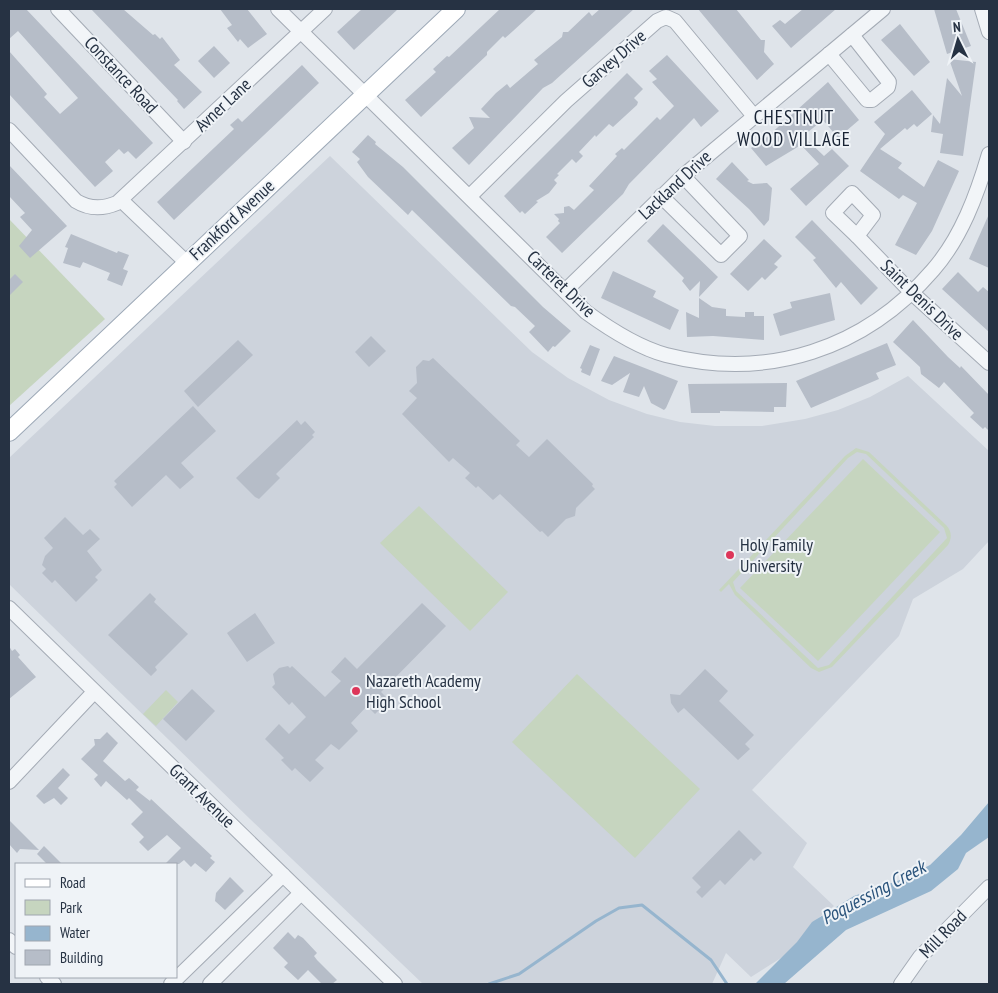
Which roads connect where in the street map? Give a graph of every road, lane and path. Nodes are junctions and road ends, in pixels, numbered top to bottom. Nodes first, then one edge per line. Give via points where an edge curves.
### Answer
1 (58, 9) edge
2 (278, 9) edge
3 (325, 9) edge
4 (456, 9) edge
5 (883, 9) edge
6 (982, 9) edge
7 (301, 32) junction
8 (989, 32) edge
9 (852, 35) junction
10 (829, 54) junction
11 (365, 94) junction
12 (753, 115) junction
13 (9, 130) edge
14 (184, 142) junction
15 (989, 154) edge
16 (683, 176) junction
17 (470, 196) junction
18 (661, 196) junction
19 (122, 201) junction
20 (857, 236) dead end
21 (187, 263) junction
22 (566, 291) junction
23 (912, 292) junction
24 (989, 362) edge
25 (9, 432) edge
26 (9, 608) edge
27 (94, 692) junction
28 (9, 782) edge
29 (283, 875) junction
30 (989, 887) edge
31 (301, 893) junction
32 (178, 977) edge
33 (210, 984) edge
34 (395, 984) edge
35 (902, 984) edge

1 - 14 street, Constance Road
2 - 7 street, Carteret Drive
3 - 7 street, Avner Lane
4 - 11 main road, Frankford Avenue
5 - 9 street, Lackland Drive
6 - 8 street
7 - 11 street, Carteret Drive
7 - 14 street, Avner Lane
9 - 10 street, Lackland Drive
9 - 10 street via 888,82 888,87 872,100 867,100
10 - 12 street, Lackland Drive
11 - 17 street, Carteret Drive
11 - 21 main road, Frankford Avenue
12 - 16 street, Lackland Drive
12 - 17 street, Garvey Drive via 675,20 666,17 656,21 566,101
13 - 19 street via 82,205 97,208
14 - 19 street, Avner Lane
15 - 23 street, Carteret Drive via 975,197 956,238
16 - 18 street, Lackland Drive
16 - 18 street via 740,236 721,255
17 - 22 street, Carteret Drive
18 - 22 street, Lackland Drive
19 - 21 street
20 - 23 street, Saint Denis Drive
21 - 25 main road, Frankford Avenue
22 - 23 street, Carteret Drive via 586,312 605,325 665,355 714,364 754,364 802,357 848,339 884,318
23 - 24 street, Saint Denis Drive
26 - 27 street, Grant Avenue
27 - 28 street
27 - 29 street, Grant Avenue
29 - 31 street, Grant Avenue
29 - 32 street
30 - 35 street, Mill Road via 920,957
31 - 33 street
31 - 34 street, Grant Avenue

